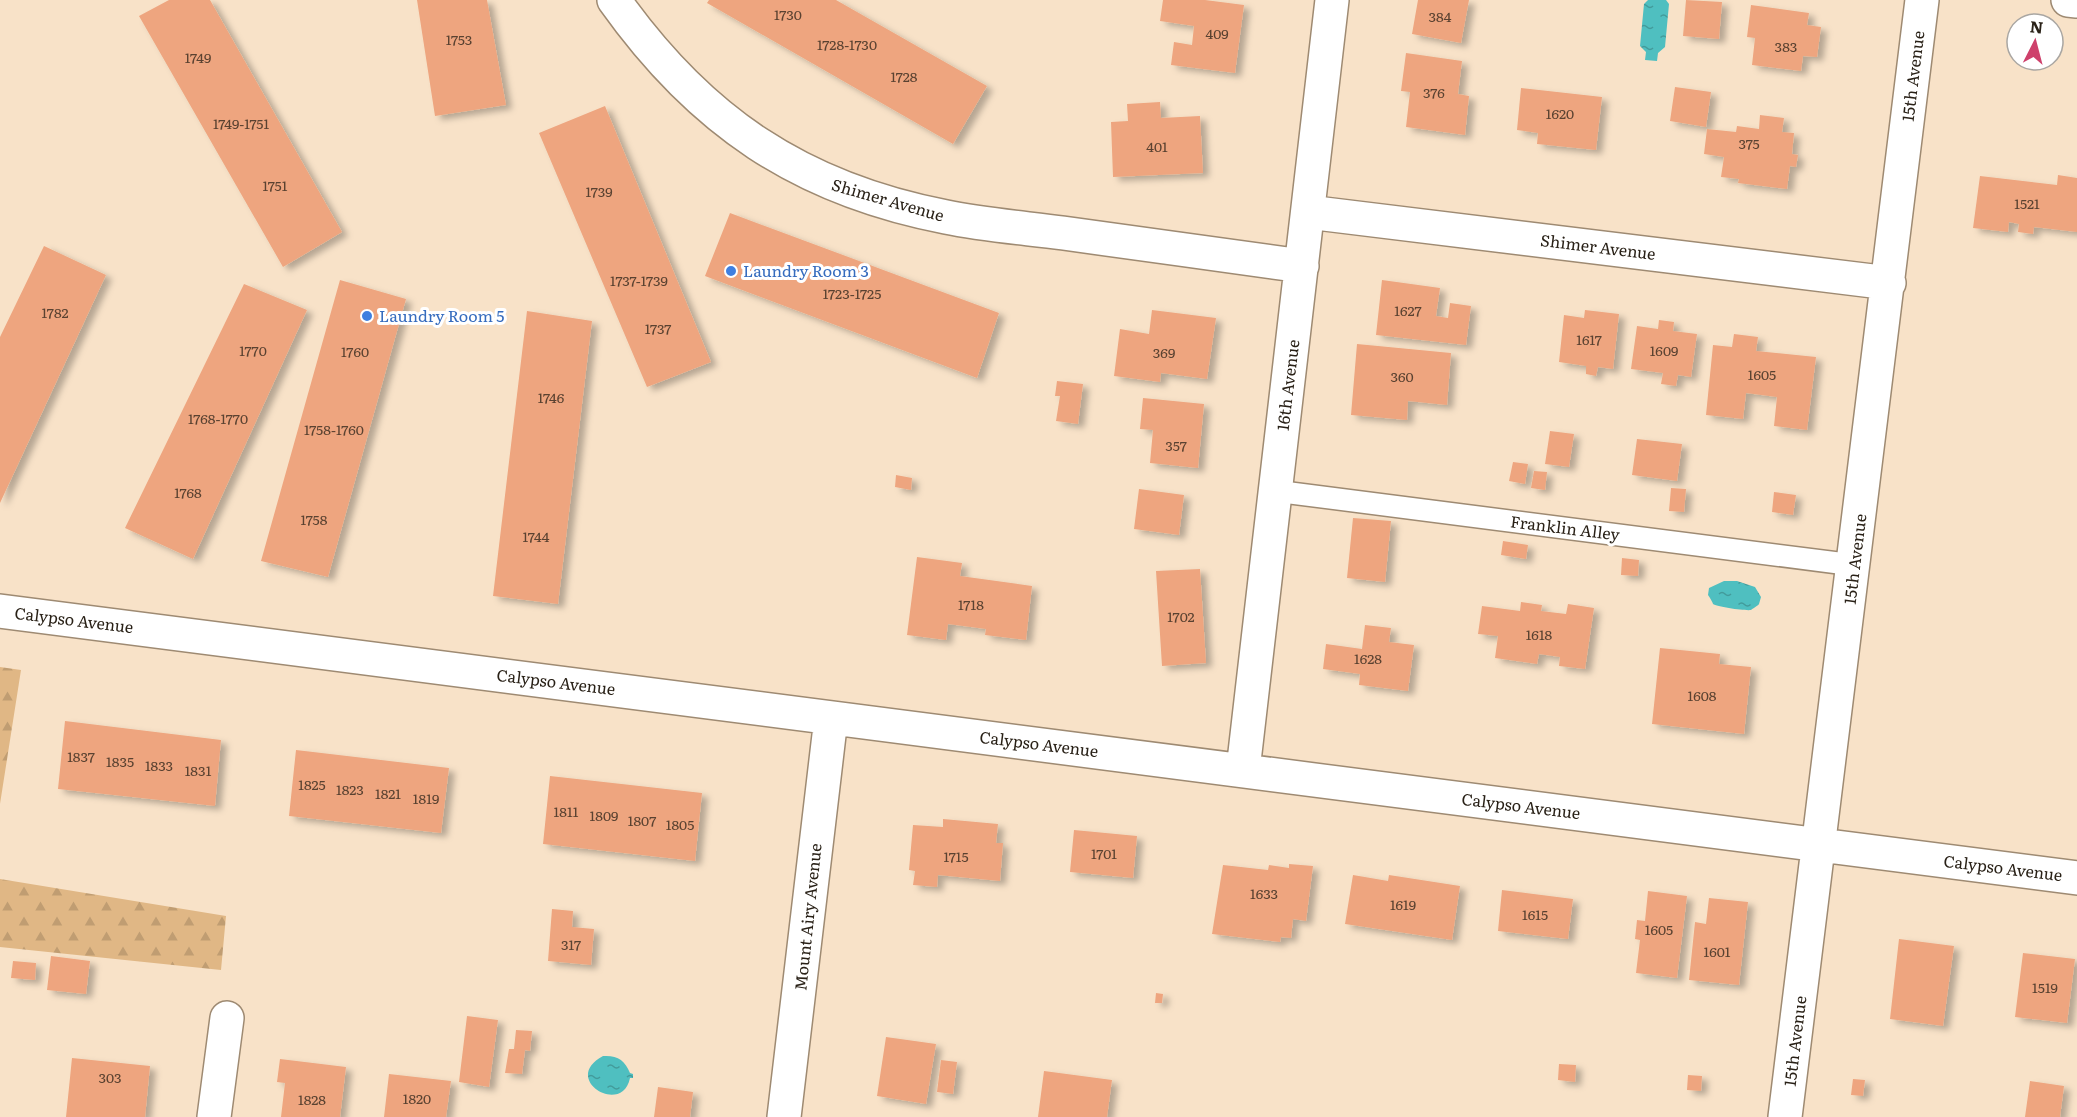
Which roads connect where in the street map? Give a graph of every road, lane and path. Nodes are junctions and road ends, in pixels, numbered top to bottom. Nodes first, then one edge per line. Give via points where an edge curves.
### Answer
1 (614, 0) edge
2 (1332, 0) edge
3 (1922, 0) edge
4 (2068, 0) edge
5 (2077, 1) edge
6 (1308, 212) junction
7 (1302, 266) junction
8 (1889, 283) junction
9 (1275, 491) junction
10 (1854, 565) junction
11 (0, 611) edge
12 (831, 718) junction
13 (1243, 770) junction
14 (1819, 845) junction
15 (2077, 878) edge
16 (227, 1018) dead end
17 (214, 1117) edge
18 (784, 1117) edge
19 (1785, 1117) edge

1 - 7 street, Shimer Avenue via 637,32 714,113 753,142 824,181 946,217
2 - 6 street, 16th Avenue
3 - 8 street, 15th Avenue
4 - 5 street
6 - 7 street, 16th Avenue
6 - 8 street, Shimer Avenue
7 - 9 street, 16th Avenue
8 - 10 street, 15th Avenue
9 - 10 lane, Franklin Alley
9 - 13 street, 16th Avenue
10 - 14 street, 15th Avenue
11 - 12 street, Calypso Avenue
12 - 13 street, Calypso Avenue
12 - 18 street, Mount Airy Avenue
13 - 14 street, Calypso Avenue
14 - 15 street, Calypso Avenue
14 - 19 street, 15th Avenue
16 - 17 street

